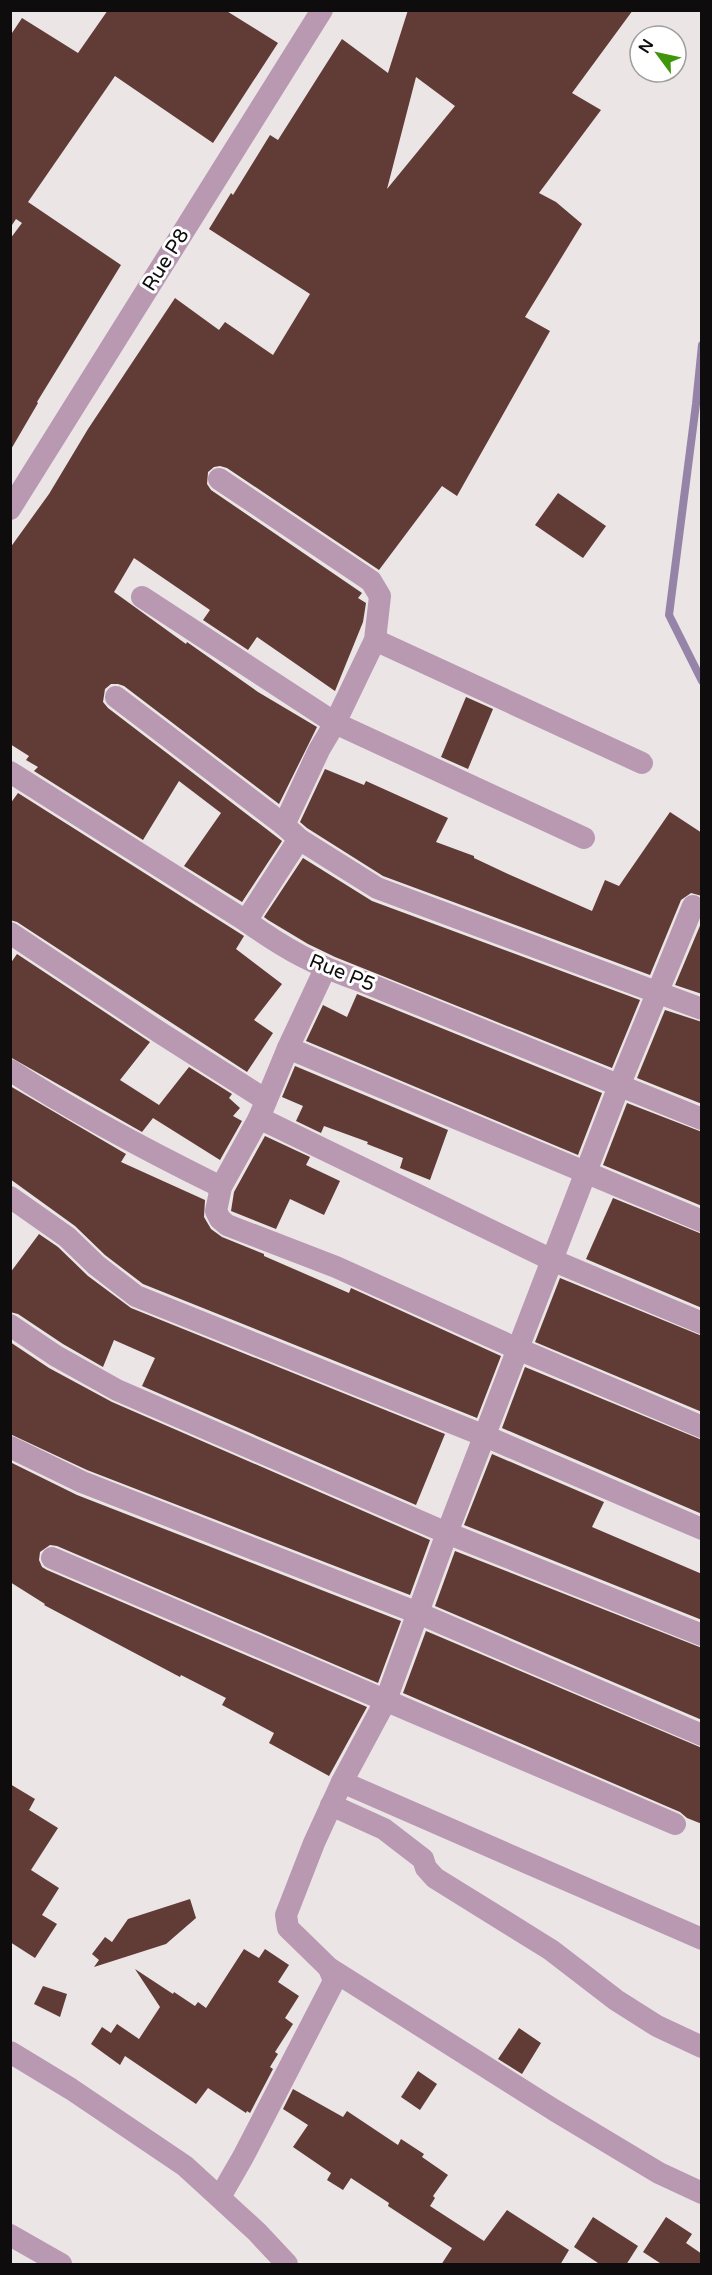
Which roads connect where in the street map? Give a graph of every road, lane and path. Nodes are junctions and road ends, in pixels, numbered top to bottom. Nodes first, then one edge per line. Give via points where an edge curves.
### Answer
1 (322, 10) edge
2 (219, 479) dead end
3 (10, 509) edge
4 (142, 597) dead end
5 (375, 640) junction
6 (116, 697) dead end
7 (335, 723) junction
8 (642, 763) dead end
9 (10, 772) edge
10 (291, 832) junction
11 (584, 838) dead end
12 (693, 906) dead end
13 (246, 921) junction
14 (10, 933) edge
15 (325, 969) junction
16 (658, 992) junction
17 (702, 1009) edge
18 (288, 1048) junction
19 (10, 1070) edge
20 (619, 1086) junction
21 (262, 1109) junction
22 (702, 1119) edge
23 (586, 1173) junction
24 (221, 1187) junction
25 (10, 1197) edge
26 (702, 1221) edge
27 (552, 1260) junction
28 (702, 1323) edge
29 (10, 1325) edge
30 (518, 1349) junction
31 (702, 1427) edge
32 (485, 1436) junction
33 (10, 1447) edge
34 (702, 1529) edge
35 (447, 1533) junction
36 (52, 1558) dead end
37 (418, 1613) junction
38 (702, 1635) edge
39 (386, 1700) junction
40 (702, 1735) edge
41 (342, 1782) junction
42 (332, 1805) junction
43 (675, 1824) dead end
44 (702, 1939) edge
45 (329, 1968) junction
46 (702, 2047) edge
47 (10, 2052) edge
48 (702, 2193) edge
49 (219, 2197) junction
50 (10, 2235) edge
51 (61, 2265) edge
52 (287, 2265) edge

1 - 3 street, Rue P8
2 - 5 street via 370,581 380,596
4 - 7 street
5 - 7 street
5 - 8 street
6 - 10 street
7 - 10 street via 319,750
7 - 11 street
9 - 13 street, Rue P5
10 - 13 street
10 - 16 street via 377,888
12 - 16 street
13 - 15 street, Rue P5 via 282,947
14 - 21 street via 159,1032
15 - 18 street
15 - 20 street, Rue P5
16 - 17 street
16 - 20 street
18 - 21 street
18 - 23 street
19 - 24 street via 147,1151
20 - 22 street, Rue P5
20 - 23 street
21 - 24 street
21 - 27 street
23 - 26 street
23 - 27 street
24 - 30 street via 216,1211 227,1225 336,1267
25 - 32 street via 67,1237 136,1296
27 - 28 street
27 - 30 street
29 - 35 street via 117,1390
30 - 31 street
30 - 32 street
32 - 34 street
32 - 35 street
33 - 37 street via 82,1482
35 - 37 street
35 - 38 street
36 - 39 street
37 - 39 street
37 - 40 street
39 - 41 street
39 - 43 street
41 - 42 street
41 - 44 street
42 - 45 street via 286,1915 288,1928
42 - 46 street via 384,1829 423,1859 435,1878 551,1950 657,2026
45 - 48 street via 563,2116 659,2173
45 - 49 street via 334,1981 326,2000
47 - 49 street via 185,2166
49 - 52 street
50 - 51 street

